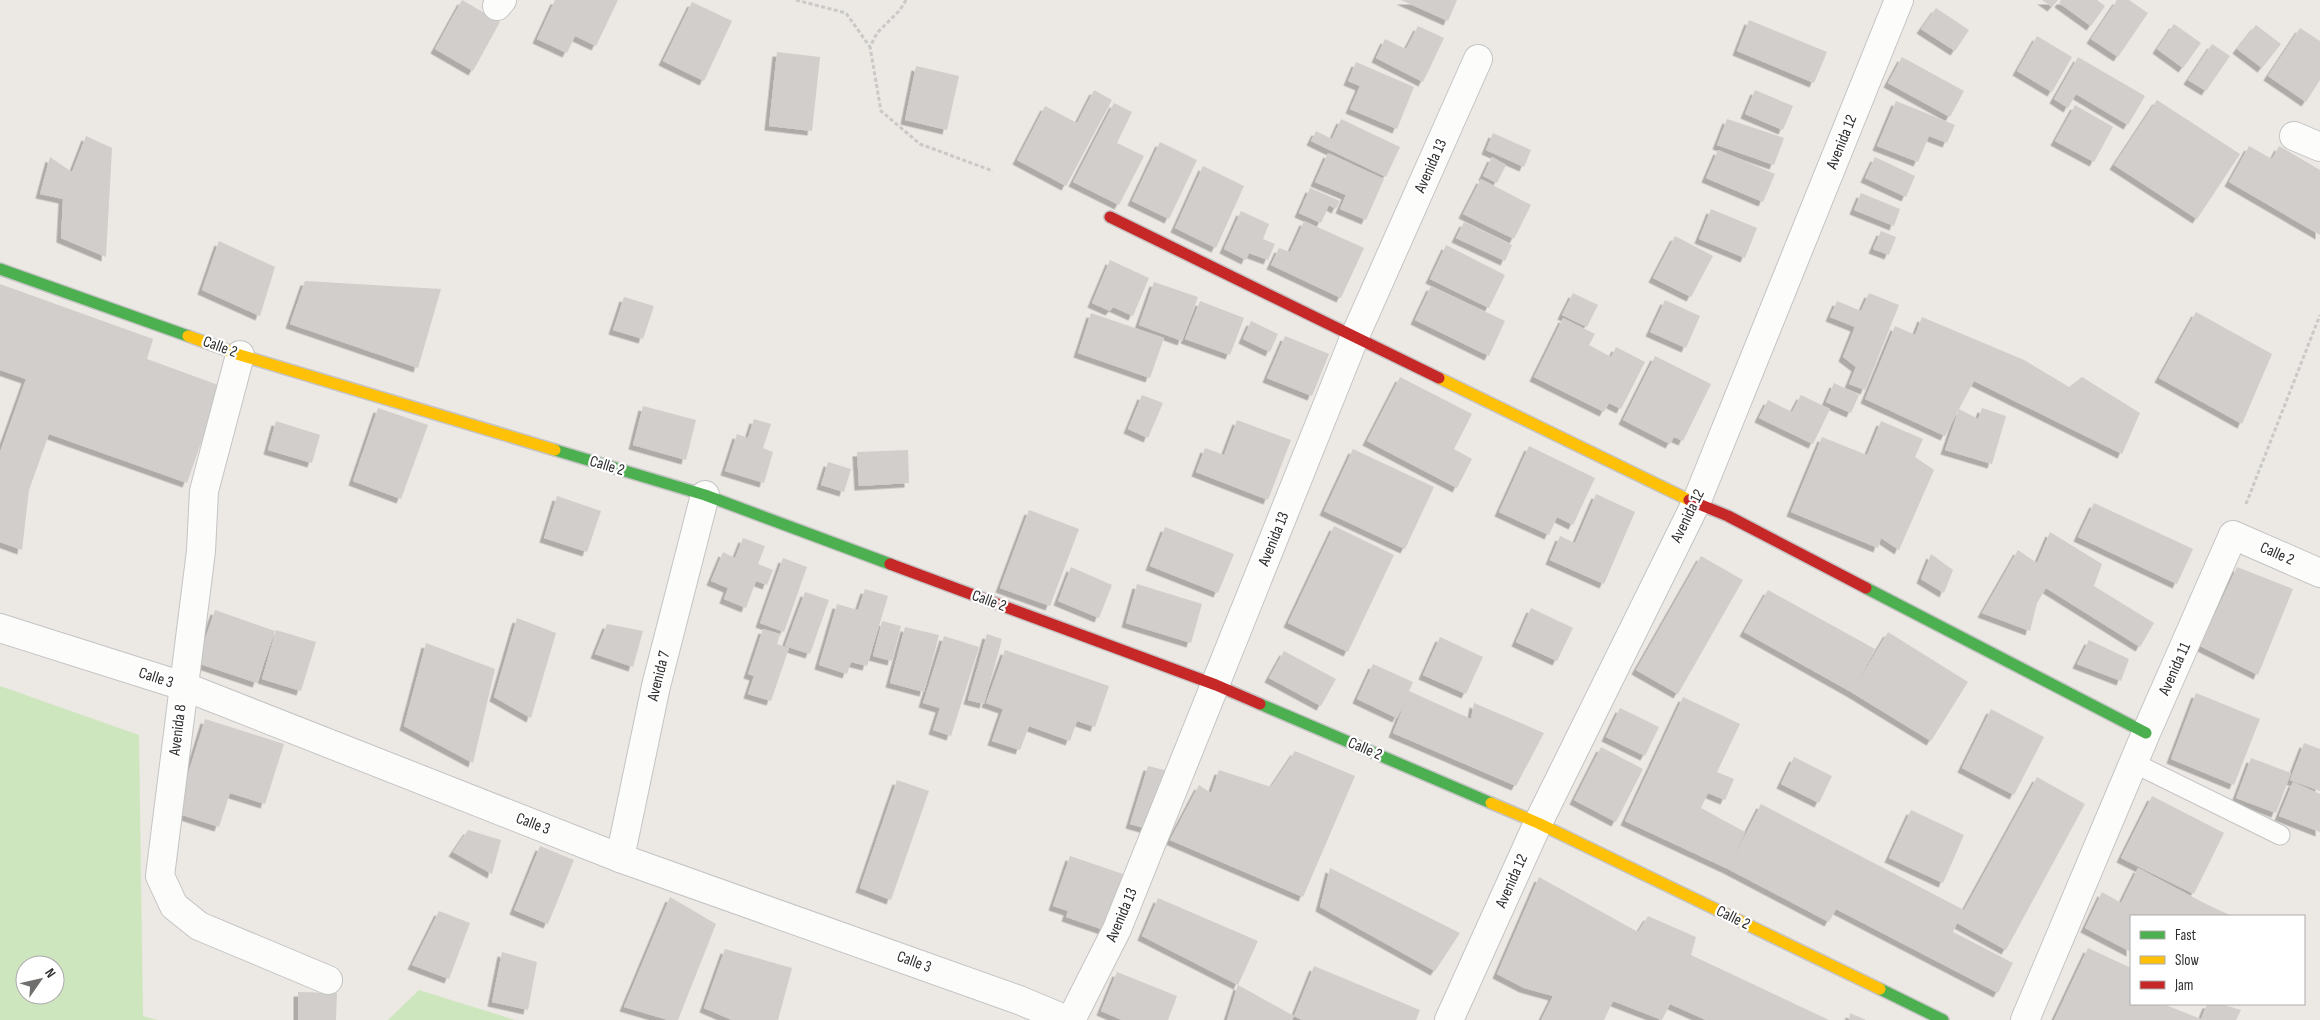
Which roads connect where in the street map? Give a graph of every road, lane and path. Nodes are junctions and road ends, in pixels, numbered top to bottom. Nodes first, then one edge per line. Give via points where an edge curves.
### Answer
1 (796, 0) edge
2 (906, 0) edge
3 (1899, 0) edge
4 (870, 47) junction
5 (1478, 59) dead end
6 (2294, 136) dead end
7 (2320, 147) edge
8 (993, 171) dead end
9 (1110, 217) dead end
10 (0, 268) edge
11 (2320, 316) edge
12 (1355, 336) junction
13 (240, 355) junction
14 (705, 495) junction
15 (1696, 503) junction
16 (2233, 535) junction
17 (2320, 573) edge
18 (0, 628) edge
19 (1216, 685) junction
20 (183, 686) junction
21 (2146, 733) junction
22 (2134, 763) junction
23 (1538, 823) junction
24 (2280, 835) dead end
25 (620, 858) junction
26 (328, 980) dead end
27 (1067, 1020) edge
28 (1071, 1020) edge
29 (1449, 1020) edge
30 (1943, 1020) edge
31 (2025, 1020) edge

1 - 4 path via 846,13
2 - 4 path
3 - 15 street, Avenida 12
4 - 8 path via 881,111 920,144
5 - 12 street, Avenida 13
6 - 7 street
9 - 12 street
10 - 13 street, Calle 2
11 - 16 path
12 - 15 street
12 - 19 street, Avenida 13
13 - 14 street, Calle 2
13 - 20 street, Avenida 8 via 204,491
14 - 19 street, Calle 2
14 - 25 street, Avenida 7 via 656,686
15 - 21 street via 1728,516
15 - 23 street, Avenida 12
16 - 17 street, Calle 2
16 - 21 street, Avenida 11
18 - 20 street, Calle 3
19 - 23 street, Calle 2
19 - 28 street, Avenida 13 via 1117,929
20 - 25 street, Calle 3
20 - 26 street, Avenida 8 via 160,876 174,906 198,926
21 - 22 street, Avenida 11
22 - 24 lane
22 - 31 street, Avenida 11
23 - 29 street, Avenida 12
23 - 30 street, Calle 2
25 - 27 street, Calle 3

